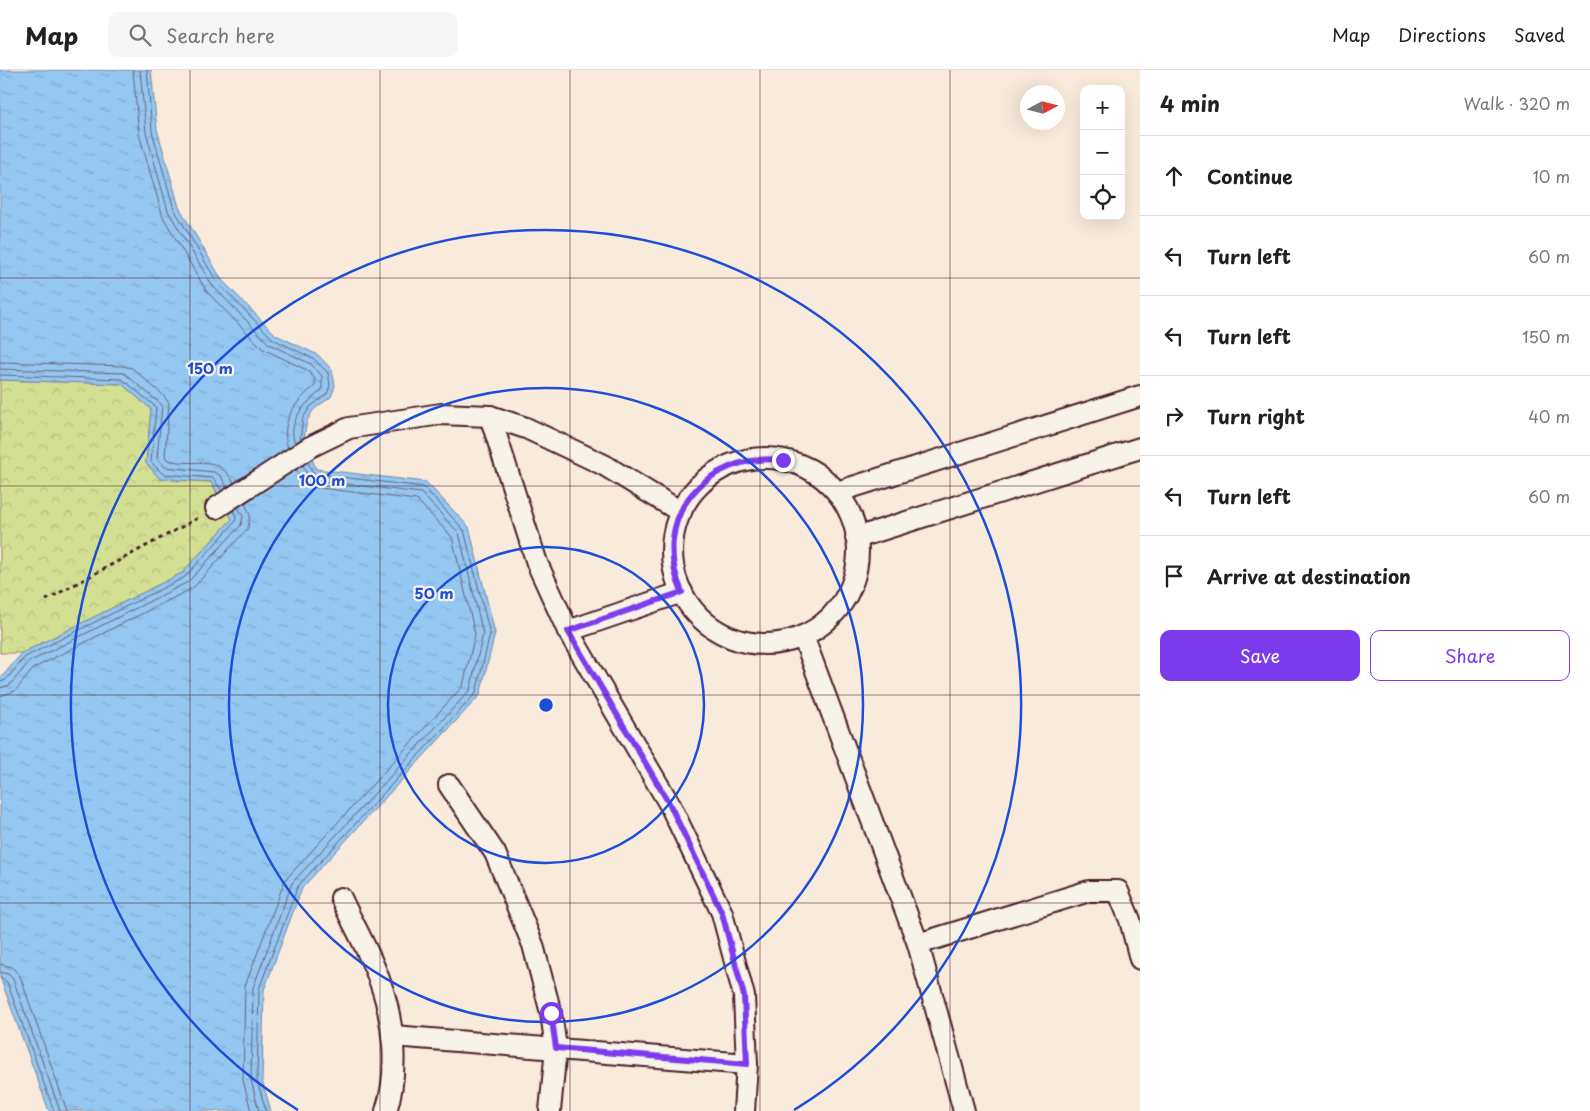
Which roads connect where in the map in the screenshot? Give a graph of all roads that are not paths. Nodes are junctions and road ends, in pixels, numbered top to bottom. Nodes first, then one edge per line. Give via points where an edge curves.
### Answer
1 (1140, 396) edge
2 (490, 416) junction
3 (1140, 448) edge
4 (837, 492) junction
5 (216, 508) road end
6 (681, 512) junction
7 (856, 538) junction
8 (682, 592) junction
9 (568, 631) junction
10 (803, 636) junction
11 (449, 785) dead end
12 (341, 898) dead end
13 (918, 944) junction
14 (1140, 959) edge
15 (393, 1036) junction
16 (556, 1048) junction
17 (747, 1064) junction
18 (386, 1111) edge
19 (550, 1111) edge
20 (744, 1111) edge
21 (964, 1111) edge

1 - 4 street
2 - 5 street via 442,414 349,428 310,447
2 - 6 street via 526,428 604,465
2 - 9 street via 537,563
3 - 7 street
4 - 6 street via 826,481 798,464 765,458 748,460 723,468 701,484
4 - 7 street via 852,521
6 - 8 street via 672,546 673,564
7 - 10 street via 855,572 842,603 824,622
8 - 9 street
8 - 10 street via 706,623 736,640 770,644
9 - 17 street via 670,805 722,913 744,996
10 - 13 street
11 - 16 street via 495,853 534,945
12 - 15 street via 380,982
13 - 14 street via 1089,891 1118,891
13 - 21 street
15 - 16 street
15 - 18 street via 392,1094
16 - 17 street
16 - 19 street
17 - 20 street

